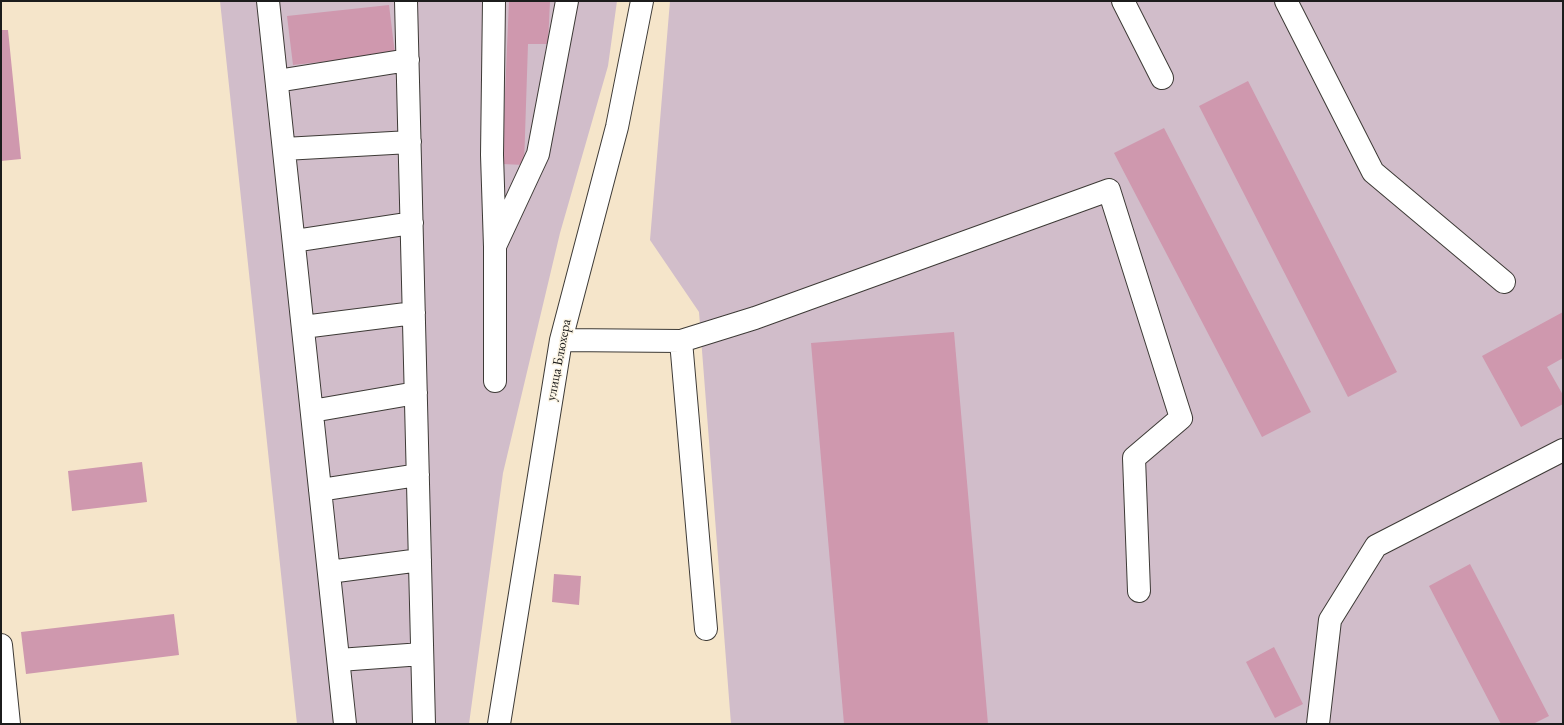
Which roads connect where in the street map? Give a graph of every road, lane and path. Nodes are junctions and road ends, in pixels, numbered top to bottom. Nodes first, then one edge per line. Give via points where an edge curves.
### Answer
1 (268, 1) edge
2 (406, 1) edge
3 (494, 1) edge
4 (567, 1) edge
5 (642, 1) edge
6 (1123, 1) edge
7 (1286, 1) edge
8 (408, 60) junction
9 (1162, 78) dead end
10 (277, 81) junction
11 (410, 142) junction
12 (284, 149) junction
13 (412, 223) junction
14 (294, 241) junction
15 (495, 247) junction
16 (1504, 282) dead end
17 (414, 314) junction
18 (303, 327) junction
19 (561, 340) junction
20 (682, 341) junction
21 (495, 381) dead end
22 (416, 393) junction
23 (312, 411) junction
24 (1563, 450) edge
25 (418, 475) junction
26 (320, 490) junction
27 (420, 560) junction
28 (329, 572) junction
29 (1139, 591) dead end
30 (706, 629) dead end
31 (1, 645) edge
32 (422, 654) junction
33 (339, 660) junction
34 (9, 724) edge
35 (345, 724) edge
36 (424, 724) edge
37 (499, 724) edge
38 (1318, 724) edge

1 - 10 street
2 - 8 street
3 - 15 street via 492,156
4 - 15 street via 538,154
5 - 19 street, улица Блюхера via 617,127
6 - 9 street
7 - 16 street via 1373,172
8 - 10 street
8 - 11 street
10 - 12 street
11 - 12 street
11 - 13 street
12 - 14 street
13 - 14 street
13 - 17 street
14 - 18 street
15 - 21 street
17 - 18 street
17 - 22 street
18 - 23 street
19 - 20 street
19 - 37 street, улица Блюхера
20 - 29 street via 755,318 1109,190 1181,418 1134,458
20 - 30 street
22 - 23 street
22 - 25 street
23 - 26 street
24 - 38 street via 1376,546 1330,620
25 - 26 street
25 - 27 street
26 - 28 street
27 - 28 street
27 - 32 street
28 - 33 street
31 - 34 street
32 - 33 street
32 - 36 street
33 - 35 street

